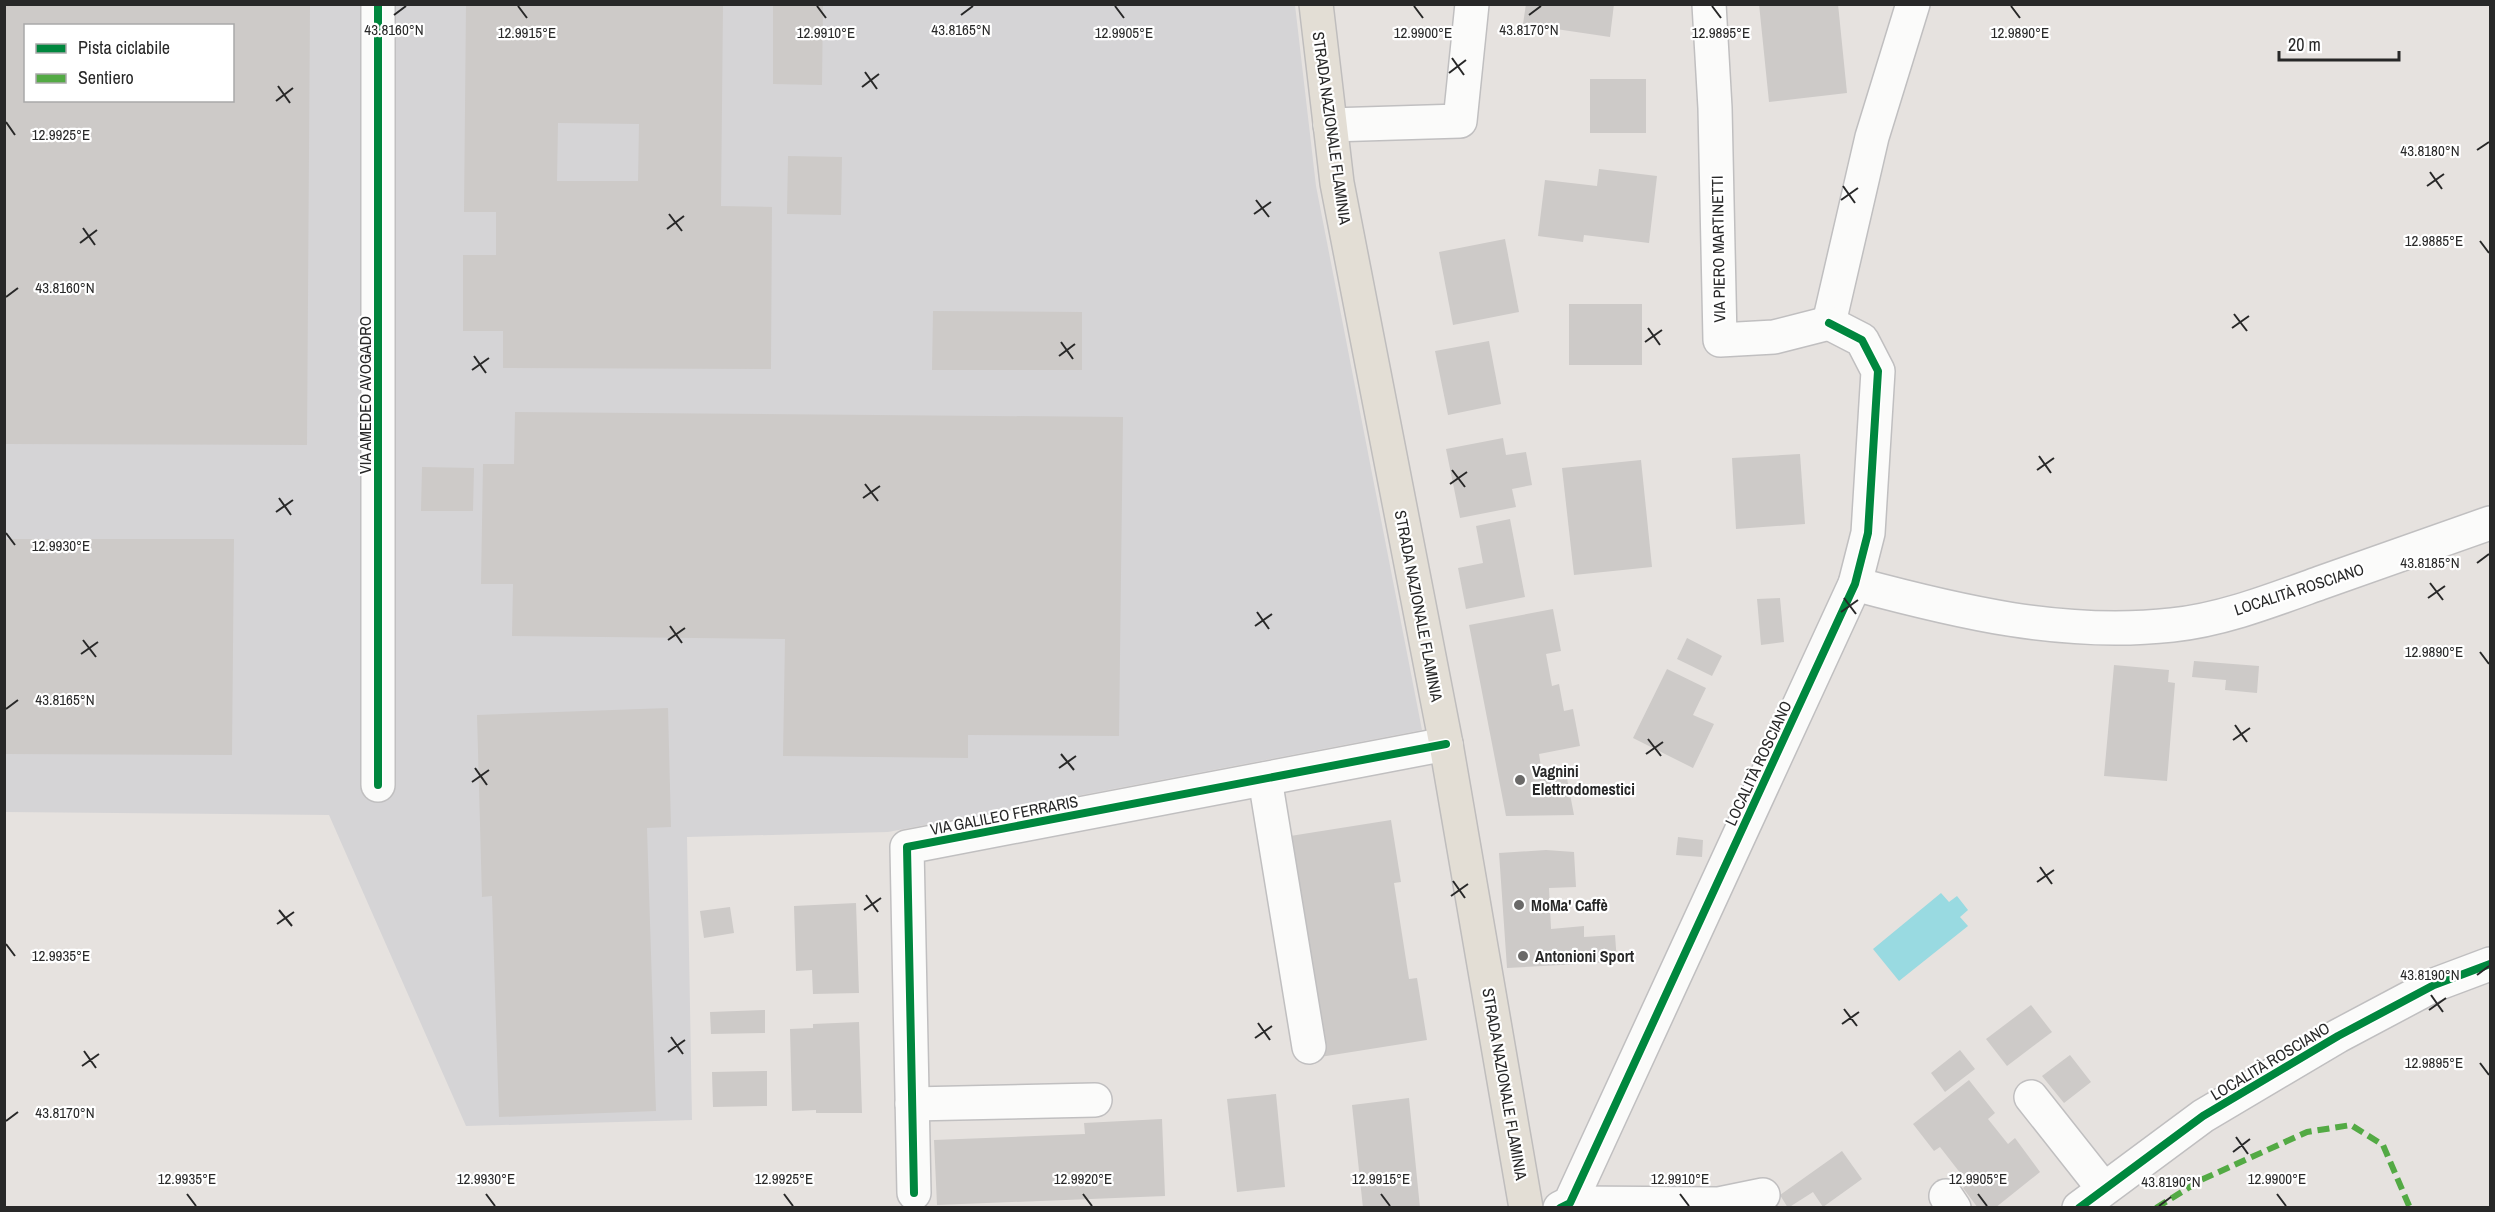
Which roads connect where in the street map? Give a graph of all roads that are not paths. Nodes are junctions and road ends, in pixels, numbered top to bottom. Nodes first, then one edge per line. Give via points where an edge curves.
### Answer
1 (378, 4) edge
2 (1316, 4) edge
3 (1472, 4) edge
4 (1709, 4) edge
5 (1913, 4) edge
6 (1329, 125) junction
7 (1829, 323) junction
8 (2490, 523) edge
9 (1855, 584) junction
10 (1446, 744) junction
11 (1265, 779) junction
12 (378, 785) dead end
13 (2490, 964) edge
14 (1310, 1047) dead end
15 (2031, 1097) dead end
16 (1095, 1100) dead end
17 (912, 1104) junction
18 (914, 1193) dead end
19 (1763, 1195) dead end
20 (2091, 1198) edge
21 (1565, 1205) edge
22 (1526, 1208) edge

1 - 12 street, VIA AMEDEO AVOGADRO
2 - 6 main road, STRADA NAZIONALE FLAMINIA
3 - 6 street via 1460,121
4 - 7 street, VIA PIERO MARTINETTI via 1720,340 1774,337
5 - 7 street via 1872,137
6 - 10 main road, STRADA NAZIONALE FLAMINIA
7 - 9 street, LOCALITÀ ROSCIANO via 1862,340 1878,371 1868,533
8 - 9 street, LOCALITÀ ROSCIANO via 2251,608 2173,626 2077,628 2003,620
9 - 21 street, LOCALITÀ ROSCIANO
10 - 11 street, VIA GALILEO FERRARIS
10 - 22 main road, STRADA NAZIONALE FLAMINIA
11 - 14 street
11 - 17 street, VIA GALILEO FERRARIS via 907,847
13 - 20 street, LOCALITÀ ROSCIANO via 2434,985 2338,1036 2203,1116
15 - 20 street
16 - 17 street
17 - 18 street, VIA GALILEO FERRARIS
19 - 21 street via 1719,1204

